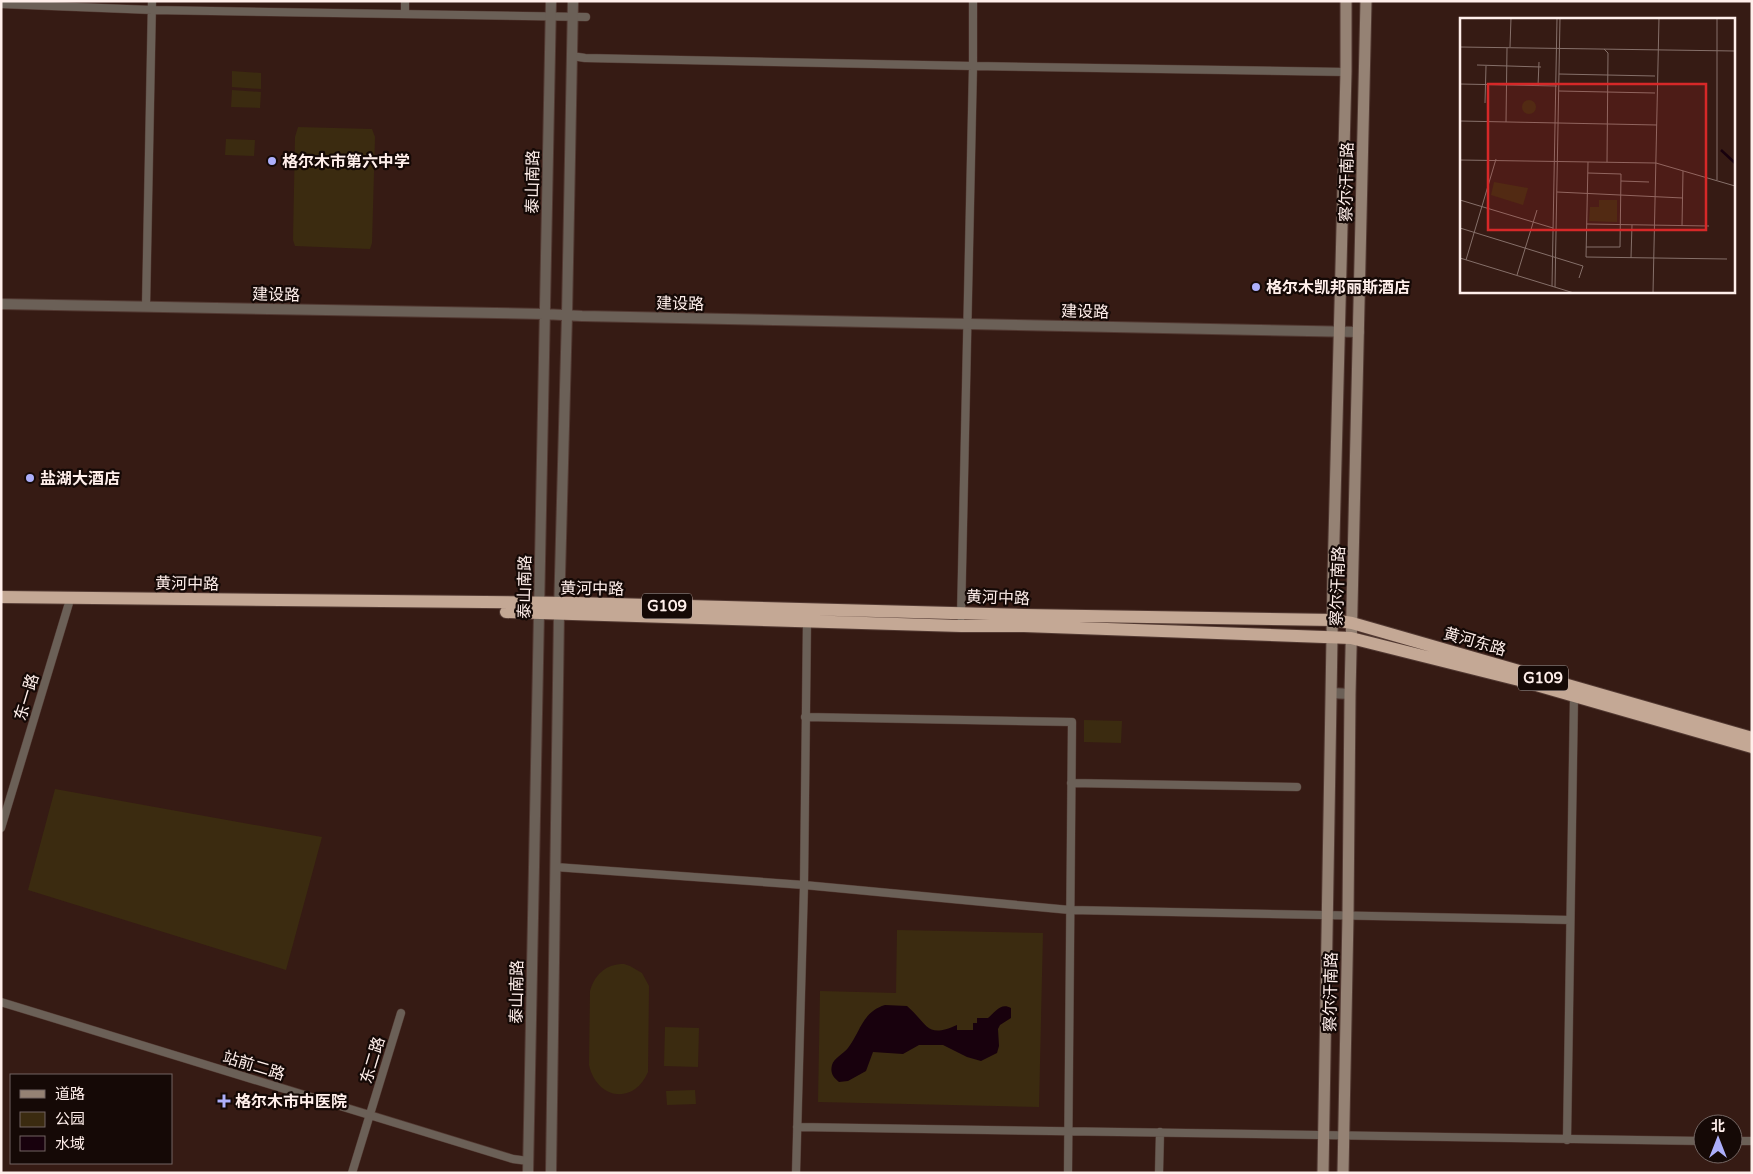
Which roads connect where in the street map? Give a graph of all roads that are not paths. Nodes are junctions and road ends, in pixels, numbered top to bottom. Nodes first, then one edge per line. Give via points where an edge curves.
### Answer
1 (405, 1) edge
2 (551, 1) edge
3 (573, 1) edge
4 (973, 1) edge
5 (1346, 1) edge
6 (1366, 1) edge
7 (1, 4) edge
8 (152, 6) edge
9 (404, 13) junction
10 (551, 16) junction
11 (572, 16) junction
12 (586, 17) dead end
13 (572, 56) junction
14 (973, 66) junction
15 (1346, 72) junction
16 (1, 304) edge
17 (146, 307) junction
18 (544, 314) junction
19 (567, 316) junction
20 (967, 324) junction
21 (1339, 332) junction
22 (1359, 332) junction
23 (1, 597) edge
24 (1, 602) edge
25 (70, 602) junction
26 (538, 608) junction
27 (559, 609) junction
28 (961, 612) junction
29 (806, 620) junction
30 (1333, 620) junction
31 (1352, 623) junction
32 (960, 626) junction
33 (1333, 638) junction
34 (1352, 638) junction
35 (1332, 693) junction
36 (1350, 694) junction
37 (1574, 696) junction
38 (805, 717) junction
39 (1752, 738) edge
40 (1752, 747) edge
41 (1071, 783) junction
42 (1297, 787) dead end
43 (1, 828) edge
44 (555, 867) junction
45 (804, 884) junction
46 (1070, 910) junction
47 (1328, 915) junction
48 (1348, 915) junction
49 (1570, 920) junction
50 (1, 1002) edge
51 (401, 1013) dead end
52 (370, 1115) junction
53 (797, 1127) junction
54 (1069, 1131) junction
55 (1160, 1132) junction
56 (1324, 1135) junction
57 (1344, 1136) junction
58 (1567, 1140) junction
59 (1693, 1141) edge
60 (528, 1161) junction
61 (352, 1173) edge
62 (528, 1173) edge
63 (551, 1173) edge
64 (796, 1173) edge
65 (1068, 1173) edge
66 (1159, 1173) edge
67 (1323, 1173) edge
68 (1343, 1173) edge

1 - 9 street
2 - 10 street, 泰山南路
3 - 11 street
4 - 14 street
5 - 15 main road, 察尔汗南路
6 - 22 main road, 察尔汗南路
7 - 8 street
8 - 9 street
8 - 17 street
9 - 10 street
10 - 11 street
10 - 18 street, 泰山南路
11 - 12 street
11 - 13 street
13 - 14 street
13 - 19 street
14 - 15 street
14 - 20 street
15 - 21 main road, 察尔汗南路
16 - 17 street, 建设路
17 - 18 street, 建设路
18 - 19 street, 建设路
18 - 26 street, 泰山南路
19 - 20 street, 建设路
19 - 27 street
20 - 21 street, 建设路
20 - 28 street
21 - 22 street, 建设路
21 - 30 main road, 察尔汗南路
22 - 31 main road, 察尔汗南路
23 - 26 highway, 黄河中路 / G109
24 - 25 highway, 黄河中路 / G109
25 - 26 highway, 黄河中路 / G109
25 - 43 street, 东一路
26 - 27 highway, 黄河中路 / G109
26 - 60 street, 泰山南路
27 - 28 highway, 黄河中路 / G109
27 - 29 highway, 黄河中路 / G109
27 - 44 street
28 - 30 highway, 黄河中路 / G109
28 - 32 street
29 - 32 highway, 黄河中路 / G109
29 - 38 street
30 - 31 highway, 黄河东路 / G109
30 - 33 main road, 察尔汗南路
31 - 34 main road, 察尔汗南路
31 - 39 highway, 黄河东路 / G109
32 - 33 highway, 黄河中路 / G109
33 - 34 highway, 黄河东路 / G109
33 - 35 main road, 察尔汗南路
34 - 36 main road, 察尔汗南路
34 - 37 highway, 黄河东路 / G109
35 - 36 street
35 - 47 main road, 察尔汗南路
36 - 48 main road, 察尔汗南路
37 - 40 highway, 黄河东路 / G109
37 - 49 street
38 - 41 street via 1072,722
38 - 45 street
41 - 42 street
41 - 46 street
44 - 45 street
44 - 63 street
45 - 46 street
45 - 53 street
46 - 47 street
46 - 54 street
47 - 48 street
47 - 56 main road, 察尔汗南路
48 - 49 street
48 - 57 main road, 察尔汗南路
49 - 58 street
50 - 52 street, 站前二路
51 - 52 street, 东二路
52 - 60 street, 站前二路
52 - 61 street, 东二路
53 - 54 street
53 - 64 street
54 - 55 street
54 - 65 street
55 - 56 street
55 - 66 street
56 - 57 street
56 - 67 main road, 察尔汗南路
57 - 58 street
57 - 68 main road, 察尔汗南路
58 - 59 street
60 - 62 street, 泰山南路

